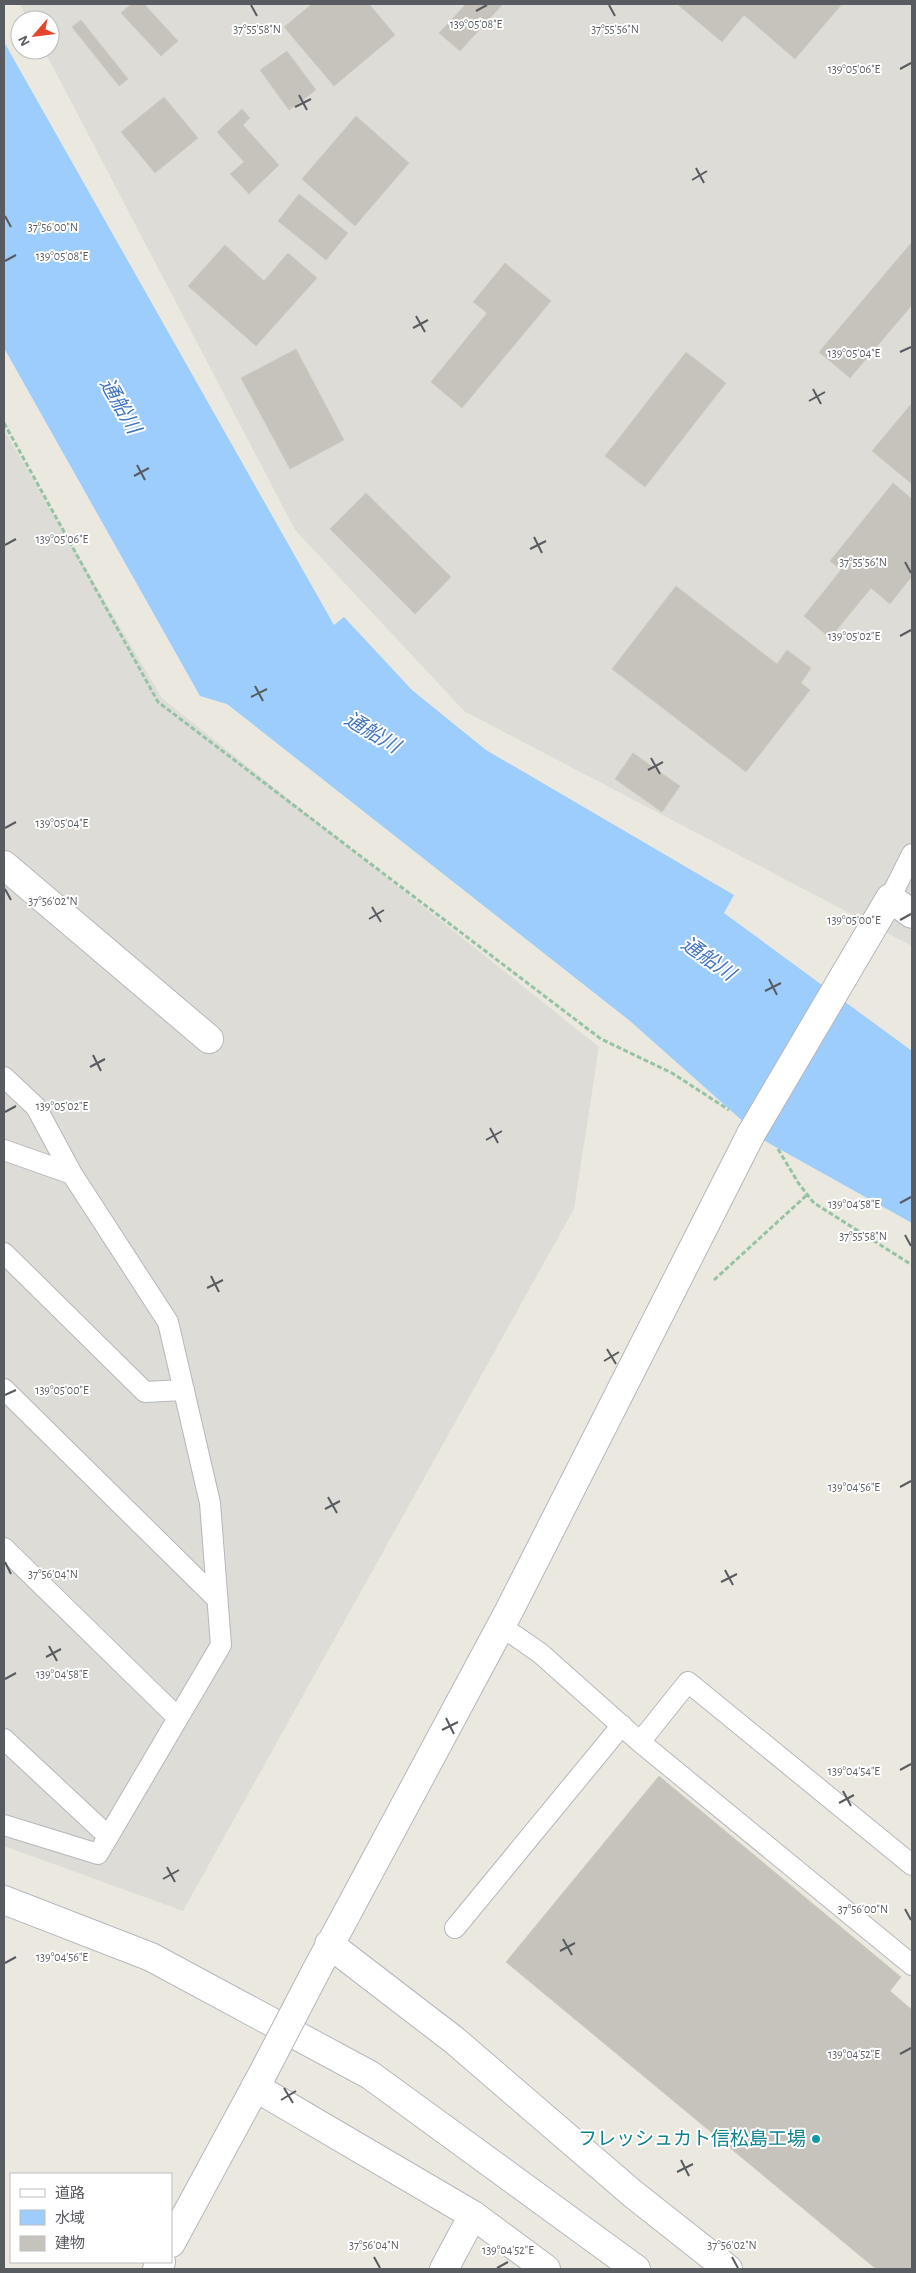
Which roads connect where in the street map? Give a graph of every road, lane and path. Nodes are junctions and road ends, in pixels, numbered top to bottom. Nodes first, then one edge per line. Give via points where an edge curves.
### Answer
1 (4, 423) edge
2 (912, 854) edge
3 (4, 865) edge
4 (890, 898) junction
5 (912, 914) edge
6 (209, 1039) dead end
7 (4, 1077) edge
8 (755, 1131) junction
9 (4, 1150) edge
10 (72, 1174) junction
11 (808, 1194) junction
12 (4, 1253) edge
13 (912, 1265) edge
14 (714, 1280) dead end
15 (4, 1389) edge
16 (184, 1390) junction
17 (4, 1548) edge
18 (217, 1599) junction
19 (501, 1626) junction
20 (178, 1718) junction
21 (622, 1725) junction
22 (4, 1739) edge
23 (640, 1742) junction
24 (4, 1825) edge
25 (108, 1836) junction
26 (912, 1865) edge
27 (4, 1900) edge
28 (455, 1928) dead end
29 (330, 1944) junction
30 (912, 1965) edge
31 (259, 2081) junction
32 (473, 2215) junction
33 (172, 2241) edge
34 (444, 2269) edge
35 (546, 2269) edge
36 (636, 2269) edge
37 (728, 2269) edge

1 - 8 path via 158,702 601,1039 672,1073
2 - 4 lane
3 - 6 street
4 - 5 street
4 - 8 street, bridge
7 - 10 lane via 36,1107
8 - 11 path
8 - 19 street
9 - 10 lane
10 - 16 lane via 168,1322
11 - 13 path via 814,1203
11 - 14 path
12 - 16 lane via 145,1392
15 - 18 lane
16 - 18 lane via 210,1503
17 - 20 lane
18 - 20 lane via 221,1645
19 - 21 lane via 540,1654
19 - 29 street
20 - 25 lane
21 - 23 lane
21 - 28 lane
22 - 25 lane
23 - 26 lane via 688,1682
23 - 30 lane
24 - 25 lane via 98,1854
27 - 36 street via 151,1957 370,2075
29 - 31 street, bridge
29 - 37 street via 454,2040 633,2194
31 - 32 street
31 - 33 street
32 - 34 street
32 - 35 street

